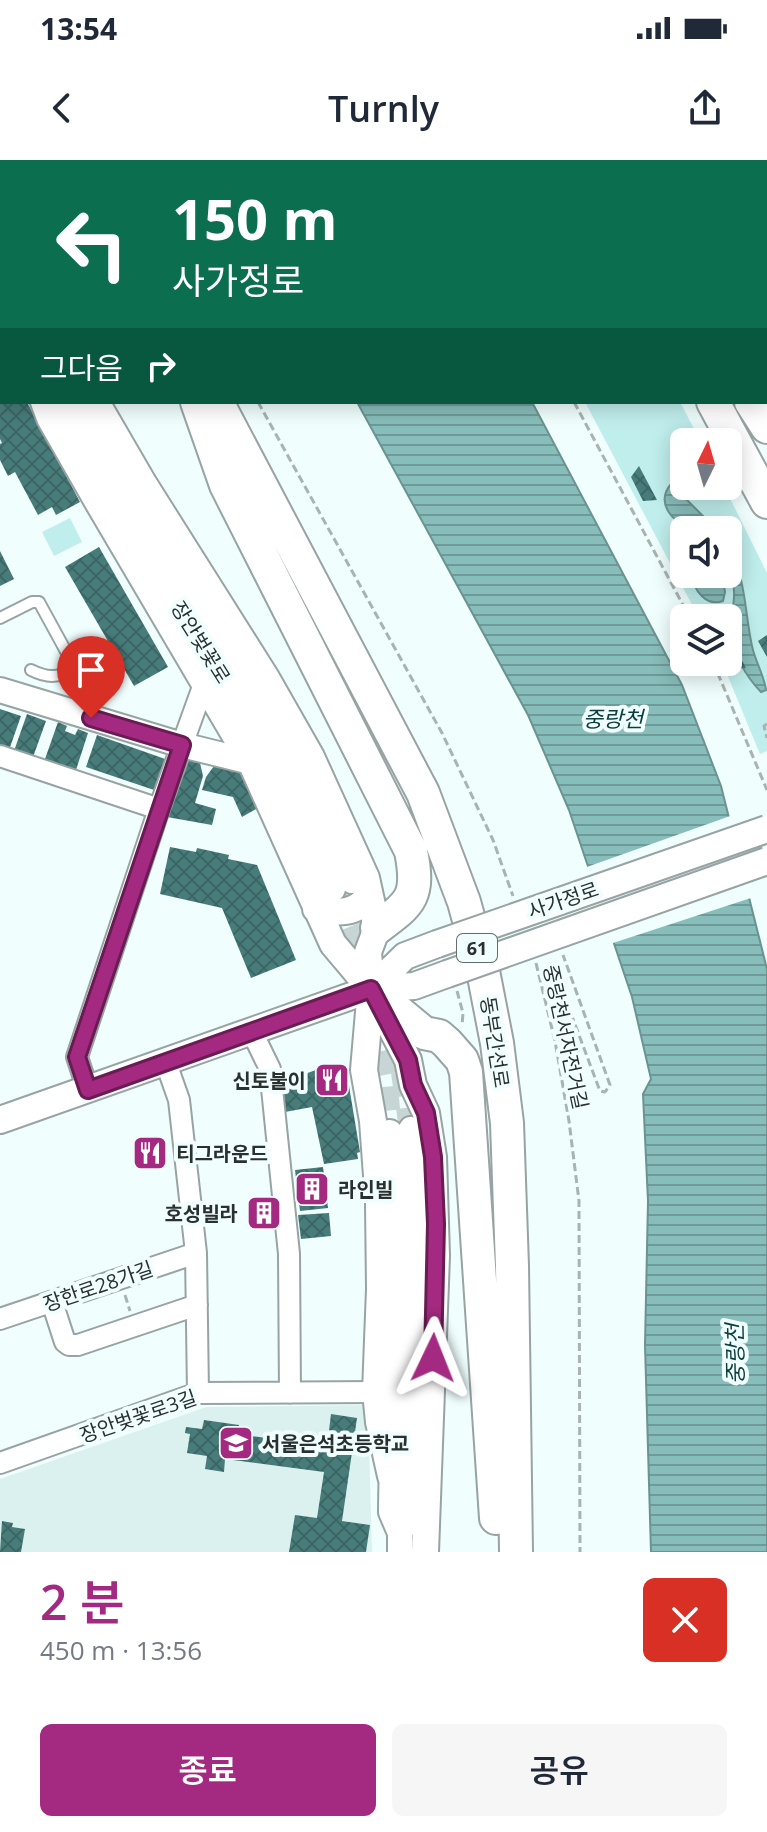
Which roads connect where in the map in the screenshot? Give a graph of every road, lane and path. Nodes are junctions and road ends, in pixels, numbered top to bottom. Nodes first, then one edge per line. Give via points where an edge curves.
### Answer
1 (45, 404) edge
2 (59, 404) edge
3 (78, 404) edge
4 (97, 404) edge
5 (198, 404) edge
6 (218, 404) edge
7 (259, 404) edge
8 (575, 404) edge
9 (714, 404) edge
10 (752, 404) edge
11 (767, 427) edge
12 (767, 502) edge
13 (682, 604) edge
14 (0, 618) edge
15 (31, 670) dead end
16 (719, 676) edge
17 (204, 684) junction
18 (0, 690) edge
19 (767, 724) edge
20 (767, 738) edge
21 (182, 745) junction
22 (0, 756) edge
23 (251, 762) junction
24 (767, 790) edge
25 (159, 809) junction
26 (767, 829) edge
27 (767, 861) edge
28 (342, 893) junction
29 (517, 907) dead end
30 (377, 928) junction
31 (563, 954) dead end
32 (536, 961) dead end
33 (541, 975) junction
34 (371, 989) junction
35 (252, 1032) junction
36 (166, 1063) junction
37 (88, 1090) junction
38 (0, 1120) edge
39 (400, 1124) junction
40 (196, 1253) junction
41 (120, 1279) junction
42 (52, 1302) junction
43 (197, 1305) junction
44 (0, 1319) edge
45 (134, 1326) junction
46 (376, 1392) junction
47 (198, 1393) junction
48 (290, 1393) junction
49 (0, 1463) edge
50 (391, 1476) junction
51 (400, 1543) edge
52 (425, 1552) edge
53 (503, 1552) edge
54 (516, 1552) edge
55 (580, 1552) edge

1 - 17 main road
2 - 28 street, 장안벚꽃로 via 267,751
3 - 28 street, 장안벚꽃로 via 272,716 318,802
4 - 28 main road via 311,757 366,878
5 - 30 highway via 226,485 411,851 414,881 408,904
6 - 54 highway, 동부간선로 / 61 via 423,793 483,971 507,1123
7 - 29 path via 442,733 493,840
8 - 13 path
9 - 12 highway
10 - 11 highway
14 - 15 lane via 39,602 74,666 57,676
16 - 24 path
17 - 21 street
17 - 23 main road
18 - 21 street
19 - 20 path
21 - 23 street
21 - 25 street
22 - 25 street
23 - 28 main road
25 - 37 street via 77,1057
26 - 34 main road, 사가정로, bridge via 405,956
27 - 34 main road, 사가정로, bridge via 414,986
28 - 30 main road
28 - 34 main road via 333,944
30 - 34 main road via 368,952
31 - 33 path via 610,1085 605,1092 600,1091 555,971
32 - 33 path, 중랑천서자전거길
33 - 55 path, 중랑천서자전거길 via 579,1201
34 - 35 main road, 사가정로
34 - 39 main road via 364,1070
34 - 39 main road via 408,1060 413,1085
34 - 53 highway via 424,1033 439,1036 466,1072 485,1381
35 - 36 main road, 사가정로
35 - 48 street via 270,1069 289,1254
36 - 37 main road, 사가정로
36 - 40 street via 179,1100
37 - 38 main road, 사가정로
39 - 46 main road via 380,1243
39 - 50 street
39 - 51 street via 419,1226 419,1313 410,1512
39 - 52 main road via 433,1157 436,1256
40 - 41 street, 장한로28가길
40 - 43 street
41 - 42 street, 장한로28가길
41 - 45 path
42 - 44 street, 장한로28가길
42 - 45 street via 69,1345
43 - 45 street
43 - 47 street
46 - 48 street, 장안벚꽃로3길
46 - 50 main road
47 - 48 street, 장안벚꽃로3길
47 - 49 street, 장안벚꽃로3길
50 - 51 street via 391,1512

